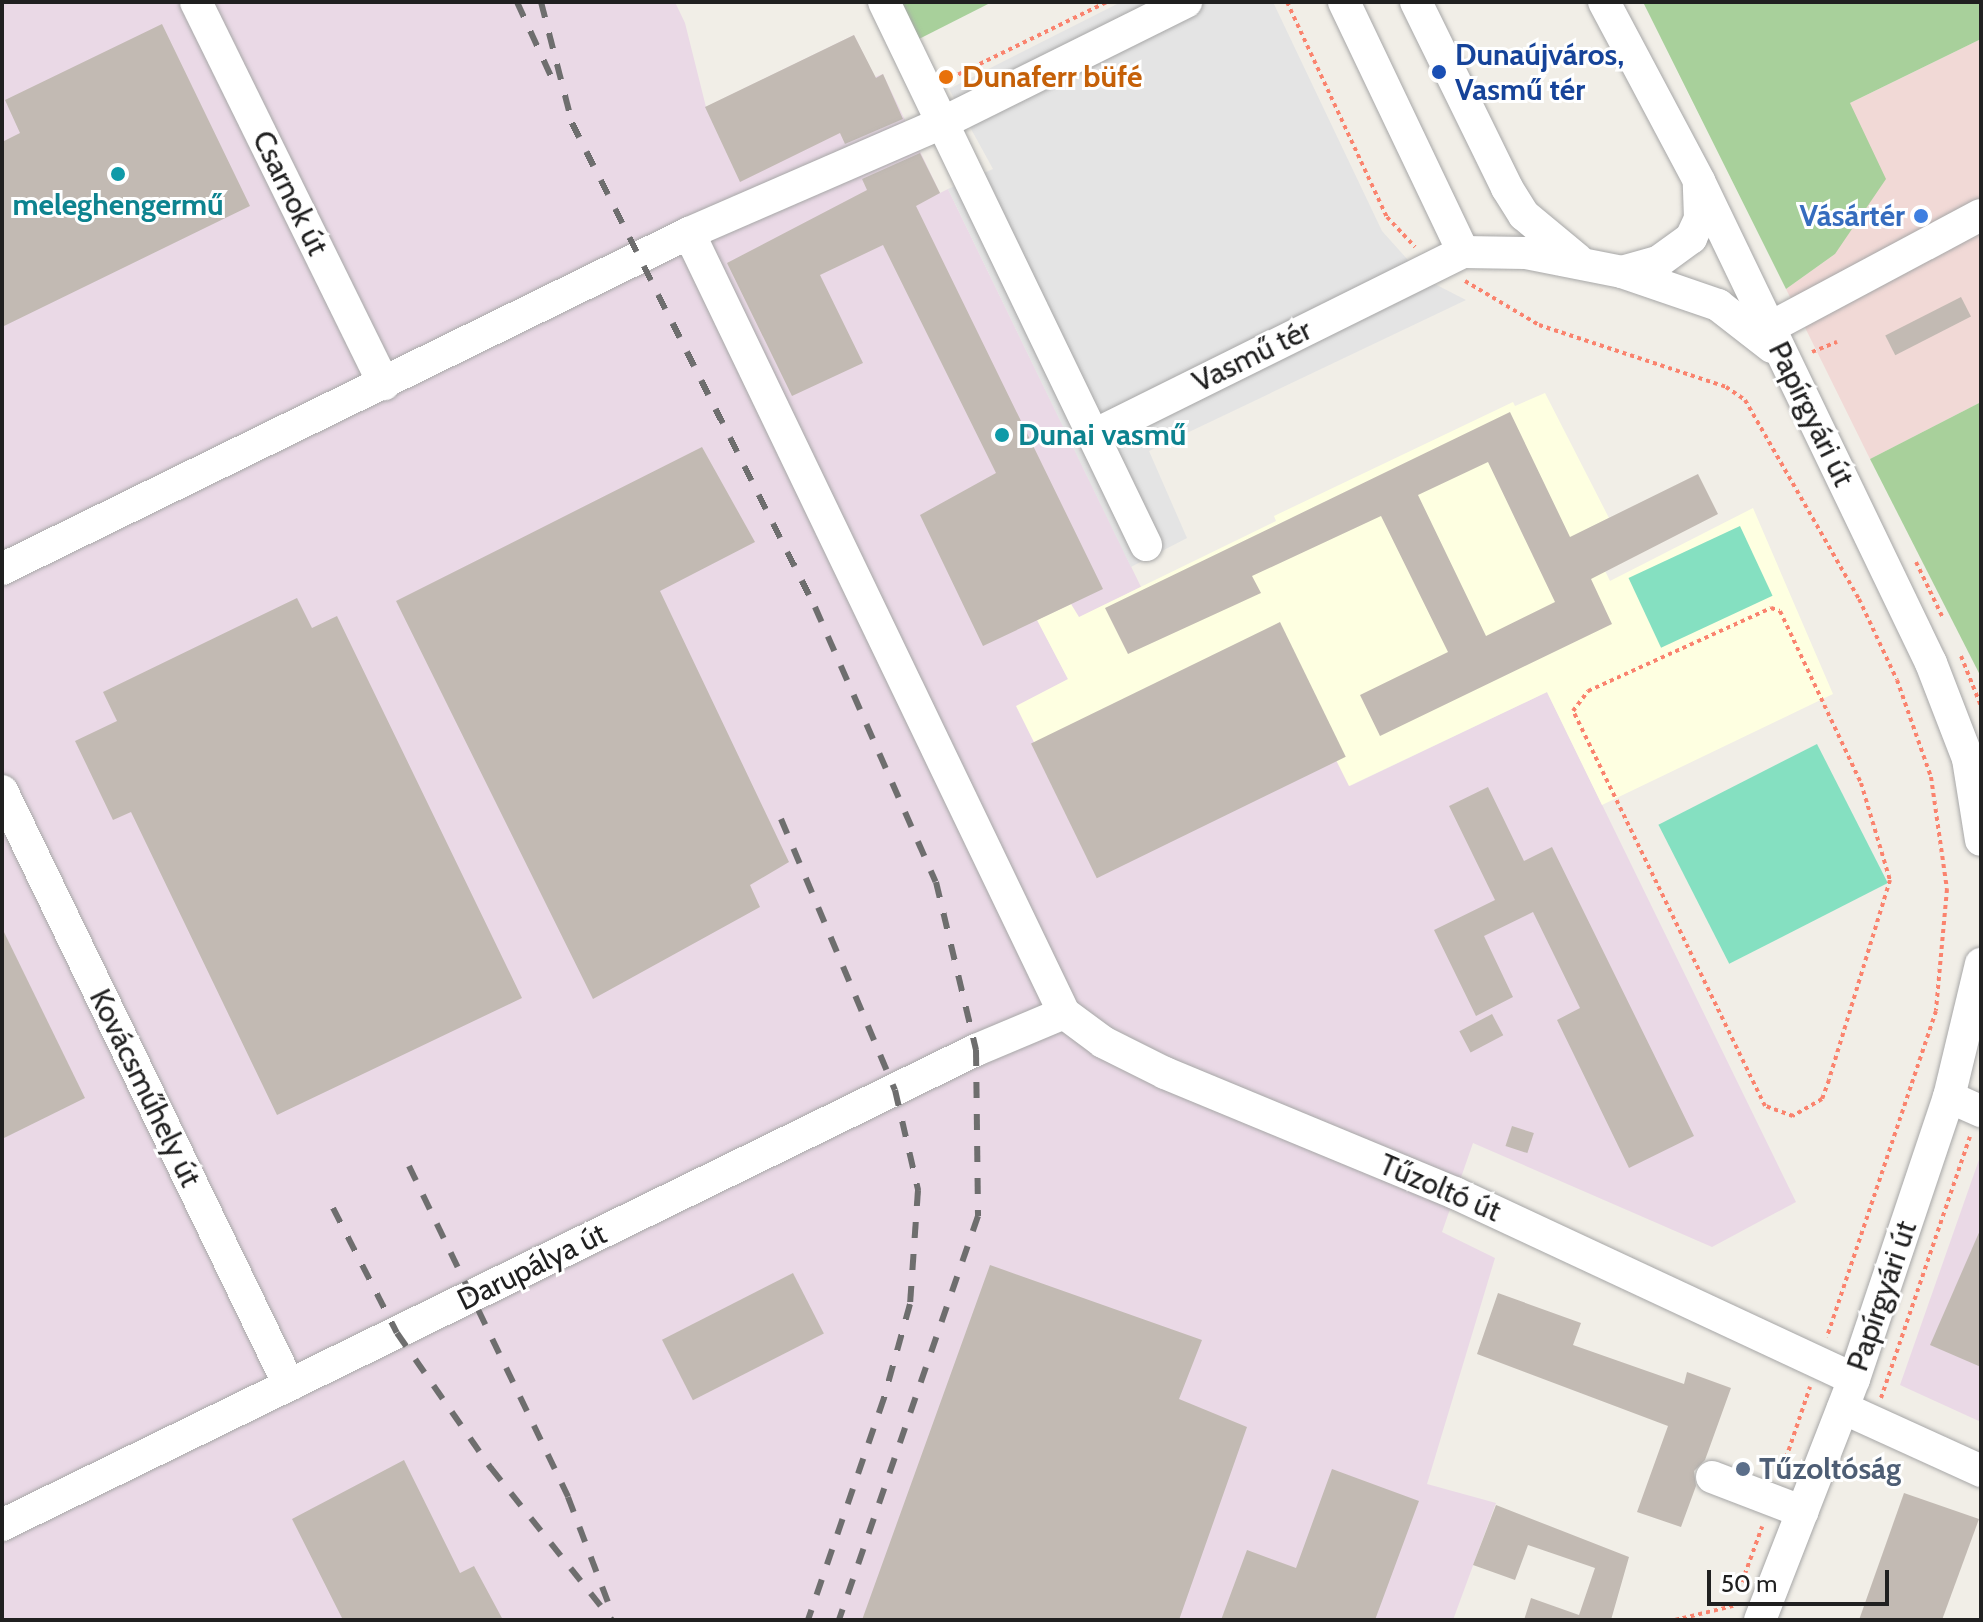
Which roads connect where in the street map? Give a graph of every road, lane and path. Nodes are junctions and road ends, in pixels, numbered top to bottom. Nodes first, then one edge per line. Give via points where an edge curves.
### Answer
1 (196, 2) edge
2 (884, 2) edge
3 (1107, 2) edge
4 (1186, 2) edge
5 (1287, 2) edge
6 (1344, 2) edge
7 (1416, 2) edge
8 (1604, 2) edge
9 (924, 91) junction
10 (940, 124) junction
11 (1699, 181) junction
12 (1981, 215) edge
13 (689, 233) junction
14 (1451, 258) junction
15 (1583, 263) junction
16 (1622, 272) junction
17 (1769, 328) junction
18 (1790, 368) junction
19 (384, 384) junction
20 (1094, 435) junction
21 (1146, 545) dead end
22 (2, 569) edge
23 (1771, 608) joint
24 (2, 791) edge
25 (1981, 840) edge
26 (1981, 964) edge
27 (1064, 1013) junction
28 (1949, 1097) junction
29 (1980, 1110) edge
30 (1819, 1362) junction
31 (289, 1385) junction
32 (1848, 1394) junction
33 (1874, 1420) junction
34 (1981, 1471) edge
35 (1712, 1477) dead end
36 (1803, 1512) junction
37 (2, 1525) edge
38 (1760, 1620) edge

1 - 19 street, Csarnok út
2 - 9 street
3 - 9 path
4 - 10 street
5 - 14 path via 1387,217
6 - 14 street
7 - 15 street via 1524,215
8 - 11 street, Papírgyári út
9 - 10 street
10 - 13 street
10 - 20 street
11 - 16 street via 1700,219 1691,238 1658,262
11 - 17 street, Papírgyári út
12 - 17 street
13 - 19 street
13 - 27 street
14 - 15 street, Vasmű tér via 1494,249
14 - 20 street, Vasmű tér
14 - 30 path via 1539,325 1726,387 1745,400 1859,599 1897,680 1931,777 1947,889 1936,1011
15 - 16 street, Vasmű tér
16 - 18 street, Vasmű tér via 1718,305 1764,338
17 - 18 street, Papírgyári út
18 - 25 street, Papírgyári út via 1931,663 1968,759
19 - 22 street
20 - 21 street
23 - 23 path via 1588,691 1573,711 1765,1106 1793,1116 1809,1110 1826,1090 1890,880 1861,783 1780,611
24 - 31 street, Kovácsműhely út
26 - 28 street, Papírgyári út
27 - 30 street, Tűzoltó út via 1103,1042 1165,1073 1455,1193
27 - 31 street, Darupálya út via 976,1050
28 - 29 street
28 - 32 street, Papírgyári út
29 - 33 path
30 - 32 street, Tűzoltó út
31 - 37 street, Darupálya út
32 - 33 street, Tűzoltó út
32 - 36 street, Papírgyári út
33 - 34 street, Tűzoltó út
35 - 36 street
36 - 38 street, Papírgyári út

